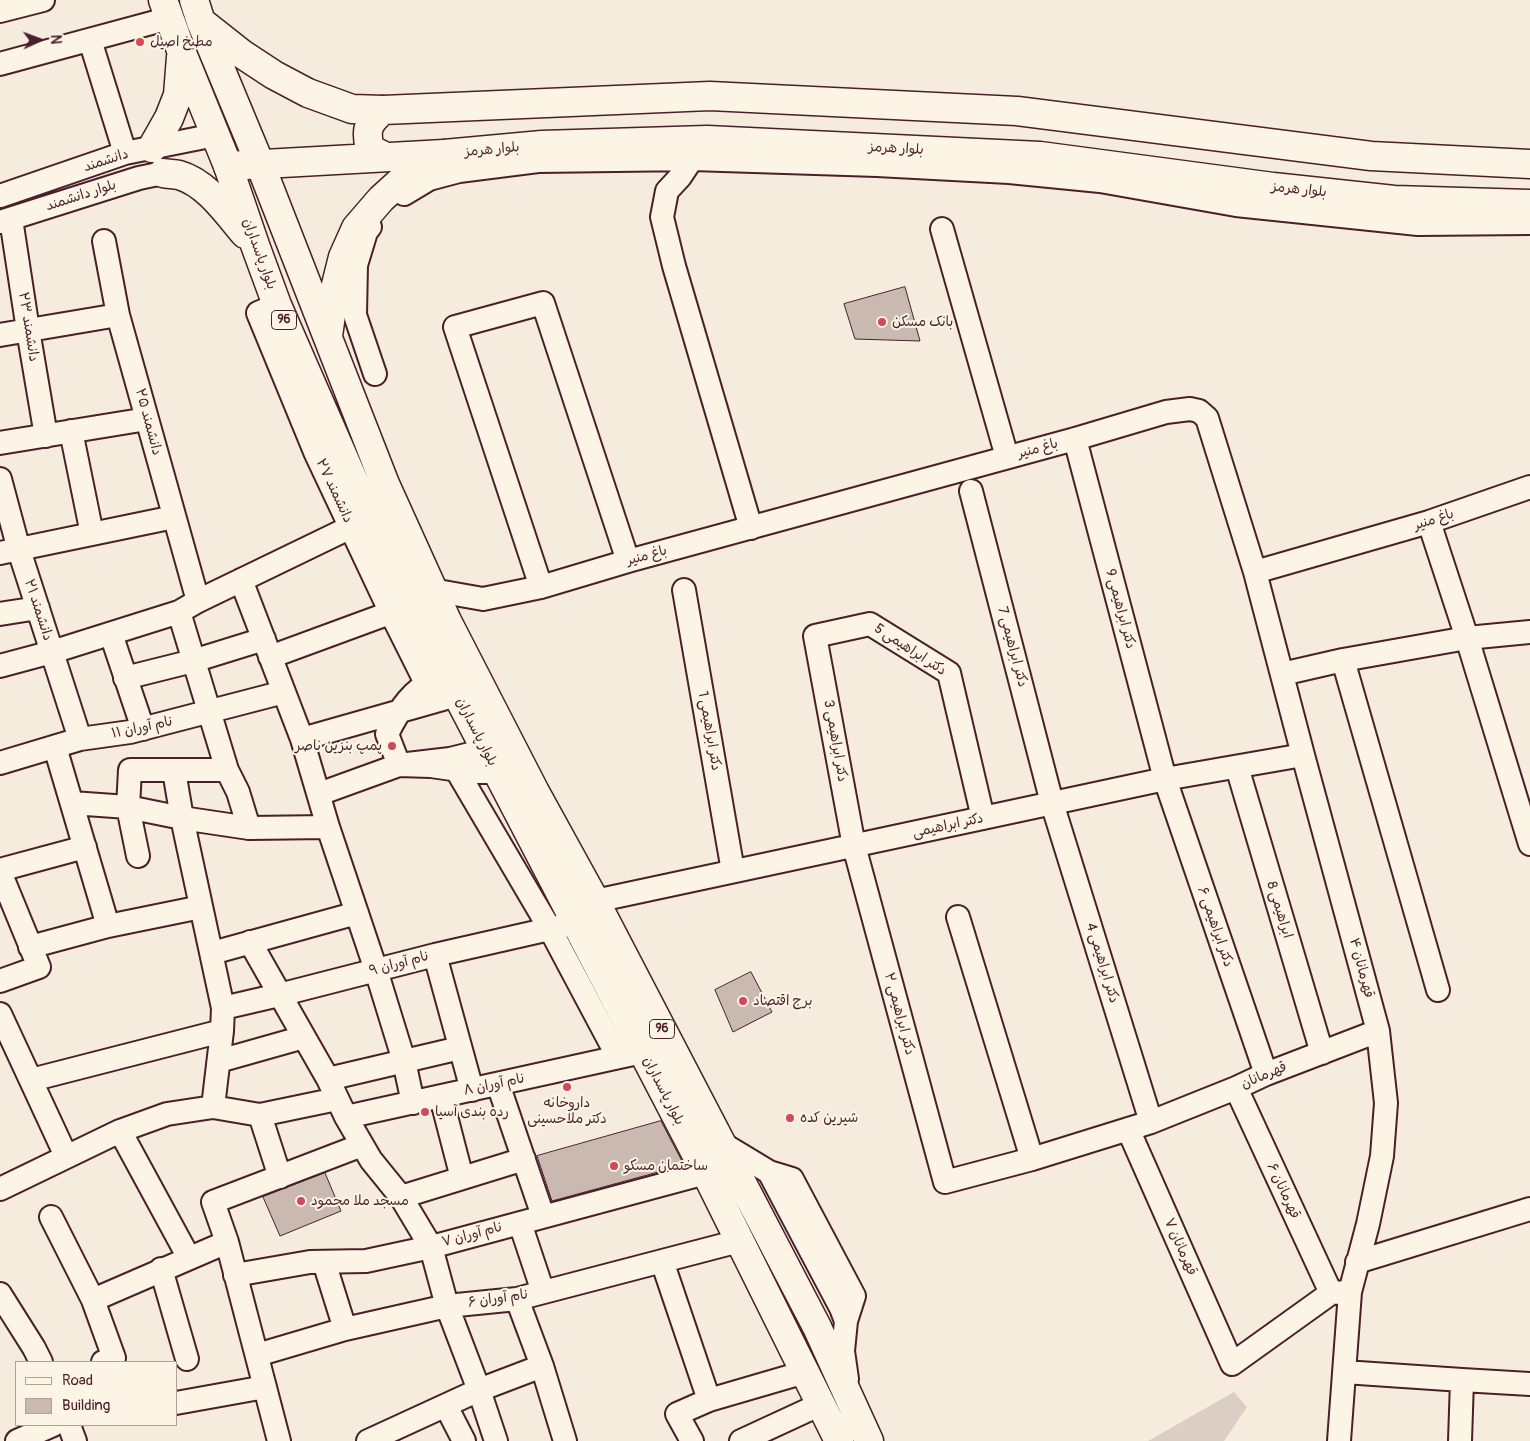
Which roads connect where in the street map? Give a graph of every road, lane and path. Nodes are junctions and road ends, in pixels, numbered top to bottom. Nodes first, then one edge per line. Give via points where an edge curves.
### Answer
1 (43, 0) edge
2 (166, 9) edge
3 (0, 11) edge
4 (197, 11) edge
5 (90, 40) junction
6 (182, 53) junction
7 (0, 64) edge
8 (383, 110) junction
9 (246, 130) junction
10 (215, 135) junction
11 (152, 148) junction
12 (125, 153) junction
13 (444, 154) junction
14 (386, 157) junction
15 (692, 160) junction
16 (260, 164) junction
17 (1530, 164) edge
18 (228, 166) junction
19 (163, 173) joint
20 (0, 196) edge
21 (1530, 204) edge
22 (6, 220) edge
23 (1530, 223) edge
24 (942, 229) dead end
25 (104, 241) dead end
26 (255, 245) junction
27 (118, 314) junction
28 (28, 330) junction
29 (0, 335) edge
30 (328, 337) junction
31 (375, 374) dead end
32 (147, 419) junction
33 (71, 431) junction
34 (46, 436) junction
35 (1075, 439) junction
36 (0, 443) edge
37 (1008, 458) junction
38 (0, 479) edge
39 (1530, 487) edge
40 (971, 491) dead end
41 (174, 518) junction
42 (360, 522) junction
43 (1429, 522) junction
44 (751, 528) junction
45 (92, 534) junction
46 (9, 551) edge
47 (628, 561) junction
48 (1255, 572) junction
49 (241, 580) junction
50 (540, 587) junction
51 (684, 590) dead end
52 (198, 600) junction
53 (412, 603) junction
54 (38, 608) junction
55 (178, 612) junction
56 (0, 614) edge
57 (1530, 632) edge
58 (111, 634) junction
59 (815, 636) joint
60 (1467, 638) junction
61 (267, 648) junction
62 (52, 652) junction
63 (1343, 660) junction
64 (193, 661) junction
65 (0, 666) edge
66 (1282, 674) junction
67 (125, 678) junction
68 (443, 683) junction
69 (284, 692) junction
70 (209, 713) junction
71 (397, 713) junction
72 (143, 729) junction
73 (302, 739) junction
74 (80, 740) junction
75 (55, 747) junction
76 (1302, 755) junction
77 (492, 761) junction
78 (0, 763) edge
79 (453, 764) junction
80 (400, 765) junction
81 (1237, 767) junction
82 (227, 770) junction
83 (174, 771) junction
84 (1165, 779) junction
85 (319, 794) junction
86 (72, 803) junction
87 (1052, 804) junction
88 (128, 807) junction
89 (182, 818) junction
90 (982, 818) junction
91 (328, 827) junction
92 (248, 828) junction
93 (1530, 844) edge
94 (854, 846) junction
95 (85, 847) junction
96 (138, 856) dead end
97 (0, 871) edge
98 (734, 871) junction
99 (595, 901) junction
100 (201, 907) junction
101 (357, 914) junction
102 (958, 917) dead end
103 (576, 923) junction
104 (108, 926) junction
105 (550, 929) junction
106 (250, 942) junction
107 (30, 946) junction
108 (212, 953) junction
109 (434, 955) junction
110 (376, 970) junction
111 (0, 981) edge
112 (1438, 990) dead end
113 (279, 995) junction
114 (223, 1008) junction
115 (0, 1014) edge
116 (222, 1031) junction
117 (1378, 1031) junction
118 (304, 1036) junction
119 (460, 1048) junction
120 (1322, 1053) junction
121 (8, 1054) edge
122 (631, 1055) junction
123 (219, 1061) junction
124 (404, 1061) junction
125 (1266, 1074) junction
126 (31, 1080) junction
127 (498, 1084) junction
128 (1236, 1088) junction
129 (472, 1090) junction
130 (441, 1097) junction
131 (337, 1099) junction
132 (413, 1103) junction
133 (213, 1106) junction
134 (260, 1114) junction
135 (1151, 1122) junction
136 (1128, 1129) junction
137 (120, 1131) junction
138 (721, 1143) junction
139 (362, 1145) junction
140 (66, 1156) junction
141 (1032, 1159) junction
142 (524, 1160) junction
143 (706, 1173) junction
144 (280, 1177) junction
145 (462, 1178) junction
146 (944, 1182) joint
147 (0, 1189) edge
148 (401, 1197) junction
149 (1530, 1209) edge
150 (543, 1216) junction
151 (51, 1217) dead end
152 (520, 1223) junction
153 (739, 1241) junction
154 (227, 1242) junction
155 (431, 1247) junction
156 (189, 1258) junction
157 (662, 1261) junction
158 (324, 1262) junction
159 (1357, 1262) junction
160 (161, 1269) junction
161 (236, 1275) junction
162 (543, 1292) junction
163 (1340, 1292) junction
164 (0, 1294) edge
165 (517, 1299) junction
166 (93, 1300) junction
167 (447, 1306) junction
168 (345, 1328) junction
169 (257, 1355) junction
170 (188, 1359) dead end
171 (40, 1361) edge
172 (106, 1361) edge
173 (542, 1366) junction
174 (805, 1372) junction
175 (1344, 1372) junction
176 (1462, 1380) junction
177 (1530, 1384) edge
178 (265, 1387) junction
179 (479, 1390) junction
180 (709, 1400) junction
181 (178, 1403) edge
182 (821, 1404) junction
183 (852, 1404) junction
184 (446, 1406) junction
185 (51, 1426) edge
186 (69, 1426) edge
187 (17, 1441) edge
188 (75, 1441) edge
189 (279, 1441) edge
190 (368, 1441) edge
191 (464, 1441) edge
192 (496, 1441) edge
193 (565, 1441) edge
194 (692, 1441) edge
195 (741, 1441) edge
196 (839, 1441) edge
197 (869, 1441) edge
198 (1339, 1441) edge
199 (1460, 1441) edge

1 - 3 street
2 - 5 street
2 - 6 main road, بلوار پاسداران / 96
4 - 8 main road via 242,54 274,75 308,93 352,109
4 - 9 main road, بلوار پاسداران / 96
5 - 7 street
5 - 12 street
6 - 10 main road, بلوار پاسداران / 96
6 - 11 main road via 178,95
8 - 14 main road via 372,120 367,134 370,149
8 - 17 main road via 710,96 1017,111 1371,156
9 - 10 main road
9 - 16 main road, بلوار پاسداران / 96
10 - 11 street, دانشمند
10 - 18 main road, بلوار پاسداران / 96
11 - 12 street, دانشمند
12 - 20 street, دانشمند
13 - 14 main road, بلوار هرمز
13 - 21 main road, بلوار هرمز via 542,145 707,140 1040,156 1394,200
13 - 30 main road via 403,179 356,228 343,257
14 - 16 main road, بلوار هرمز
15 - 23 street via 1009,172 1100,180 1236,205 1418,224
15 - 31 street via 528,162 459,171 430,179 405,193 366,232 356,265 355,315
15 - 44 street via 667,191 662,217
16 - 18 main road, بلوار هرمز
16 - 30 main road, بلوار پاسداران / 96
18 - 26 main road, بلوار پاسداران / 96
19 - 22 street, بلوار دانشمند
19 - 26 main road via 179,175 196,183 210,194
22 - 28 street, دانشمند ۲۳
24 - 37 street
25 - 27 street, دانشمند ۲۵
26 - 42 main road, بلوار پاسداران / 96
27 - 28 street
27 - 32 street, دانشمند ۲۵
28 - 29 street
28 - 34 street, دانشمند ۲۳
30 - 53 main road, بلوار پاسداران / 96 via 385,484
32 - 33 street
32 - 41 street, دانشمند ۲۵
33 - 34 street
33 - 45 street
34 - 36 street
35 - 37 street, باغ منیر
35 - 48 street, باغ منیر via 1166,412 1199,411 1207,418
35 - 84 street, دکتر ابراهیمی 9
37 - 44 street, باغ منیر
38 - 46 street, دانشمند ۲۱
39 - 43 street, باغ منیر
40 - 87 street, دکتر ابراهیمی 7
41 - 45 street
41 - 52 street, دانشمند ۲۵
42 - 49 street
42 - 53 main road, بلوار پاسداران / 96
43 - 48 street, باغ منیر
43 - 60 street
44 - 47 street, باغ منیر
45 - 46 street
46 - 54 street, دانشمند ۲۱
47 - 50 street, باغ منیر
47 - 50 street via 543,302 455,327
48 - 66 street, قهرمانان ۴
49 - 52 street
49 - 61 street
50 - 53 street, باغ منیر via 483,599
51 - 98 street, دکتر ابراهیمی 1
52 - 55 street
53 - 61 street
53 - 68 main road, بلوار پاسداران / 96
53 - 99 main road, بلوار پاسداران / 96 via 480,687
54 - 56 street
54 - 62 street, دانشمند ۲۱
55 - 58 street
55 - 64 street
57 - 60 street
58 - 62 street
58 - 67 street
59 - 90 street, دکتر ابراهیمی 5 via 870,624 949,673
59 - 94 street, دکتر ابراهیمی 3
60 - 63 street
60 - 93 street
61 - 64 street
61 - 69 street
62 - 65 street
62 - 74 street, دانشمند ۲۱
63 - 66 street
63 - 112 street
64 - 67 street
64 - 70 street
66 - 76 street, قهرمانان ۴
67 - 72 street
68 - 71 street
68 - 71 street via 411,695
68 - 77 main road, بلوار پاسداران / 96
69 - 70 street, نام آوران ۱۱
69 - 73 street
70 - 72 street, نام آوران ۱۱
70 - 82 street
71 - 73 street
71 - 80 street via 387,734
72 - 74 street, نام آوران ۱۱
73 - 85 street
74 - 75 street, نام آوران ۱۱
75 - 78 street, نام آوران ۱۱
75 - 86 street
76 - 81 street, دکتر ابراهیمی
76 - 117 street, قهرمانان ۴
77 - 79 street
77 - 103 main road, بلوار پاسداران / 96
79 - 80 street
79 - 105 street
80 - 85 street
81 - 84 street, دکتر ابراهیمی
81 - 120 street, ابراهیمی 8
82 - 83 street
82 - 92 street via 238,792
83 - 88 street via 130,770
83 - 89 street
84 - 87 street, دکتر ابراهیمی
84 - 125 street, دکتر ابراهیمی ۶
85 - 91 street
86 - 88 street
86 - 95 street
87 - 90 street, دکتر ابراهیمی
87 - 135 street, دکتر ابراهیمی 4
88 - 89 street
88 - 96 street
89 - 92 street
89 - 100 street
90 - 94 street, دکتر ابراهیمی
91 - 92 street
91 - 101 street
94 - 98 street, دکتر ابراهیمی
94 - 146 street, دکتر ابراهیمی ۲
95 - 97 street
95 - 104 street
97 - 107 street
98 - 99 street, دکتر ابراهیمی
99 - 138 main road, بلوار پاسداران / 96
100 - 104 street
100 - 108 street
101 - 106 street
101 - 110 street
102 - 141 street
103 - 105 street, نام آوران ۹
103 - 122 main road, بلوار پاسداران / 96
104 - 107 street
105 - 109 street, نام آوران ۹
105 - 122 street
106 - 108 street
106 - 113 street
107 - 111 street via 39,967
108 - 114 street
109 - 110 street, نام آوران ۹
109 - 119 street
110 - 113 street, نام آوران ۹
110 - 124 street
113 - 114 street, نام آوران ۹
113 - 118 street
114 - 116 street
115 - 121 street
116 - 123 street
116 - 126 street
117 - 120 street, قهرمانان
117 - 159 street, قهرمانان ۴ via 1386,1103 1382,1156
118 - 123 street
118 - 131 street
119 - 124 street
119 - 129 street
120 - 125 street, قهرمانان
121 - 126 street
122 - 127 street, نام آوران ۸
122 - 143 main road, بلوار پاسداران / 96
123 - 133 street
124 - 131 street
124 - 132 street
125 - 128 street, قهرمانان
126 - 140 street
127 - 129 street, نام آوران ۸
127 - 142 street
128 - 135 street, قهرمانان
128 - 163 street, قهرمانان ۶
129 - 130 street, نام آوران ۸
130 - 132 street, نام آوران ۸
130 - 145 street
131 - 132 street, نام آوران ۸
131 - 134 street
131 - 139 street
133 - 134 street
133 - 137 street via 167,1114
134 - 144 street
135 - 136 street, قهرمانان
136 - 141 street, قهرمانان
136 - 163 street, قهرمانان ۷ via 1232,1364
137 - 140 street
137 - 156 street
138 - 183 main road, بلوار پاسداران / 96
138 - 183 street via 769,1172 841,1308 846,1321 843,1351
139 - 144 street
139 - 148 street
140 - 147 street
141 - 146 street, قهرمانان
142 - 145 street
142 - 150 street
143 - 150 street, نام آوران ۷
143 - 153 main road, بلوار پاسداران / 96
144 - 154 street via 213,1202
145 - 148 street
148 - 155 street
149 - 159 street
150 - 152 street, نام آوران ۷
151 - 166 street
152 - 155 street, نام آوران ۷
152 - 162 street
153 - 157 street, نام آوران ۶
153 - 174 main road, بلوار پاسداران / 96
154 - 156 street
154 - 161 street
155 - 158 street, نام آوران ۷ via 366,1261
155 - 167 street
156 - 160 street
157 - 162 street, نام آوران ۶
157 - 180 street
158 - 161 street, نام آوران ۷
158 - 168 street
159 - 163 street, قهرمانان ۴
160 - 166 street
160 - 170 street
161 - 169 street
162 - 165 street, نام آوران ۶
163 - 175 street, قهرمانان ۴
164 - 171 street
165 - 167 street, نام آوران ۶
165 - 173 street
166 - 172 street via 114,1358
167 - 168 street, نام آوران ۶
167 - 179 street
168 - 169 street, نام آوران ۶
169 - 178 street
173 - 179 street
173 - 193 street
174 - 180 street
174 - 182 main road, بلوار پاسداران / 96
175 - 176 street
175 - 198 street, قهرمانان ۴
176 - 177 street
176 - 199 street
178 - 181 street
178 - 189 street
179 - 184 street
179 - 192 street
180 - 194 street via 678,1414
182 - 195 street
182 - 196 main road, بلوار پاسداران / 96
183 - 197 main road, بلوار پاسداران / 96
184 - 190 street
184 - 191 street
185 - 187 street
186 - 188 street

